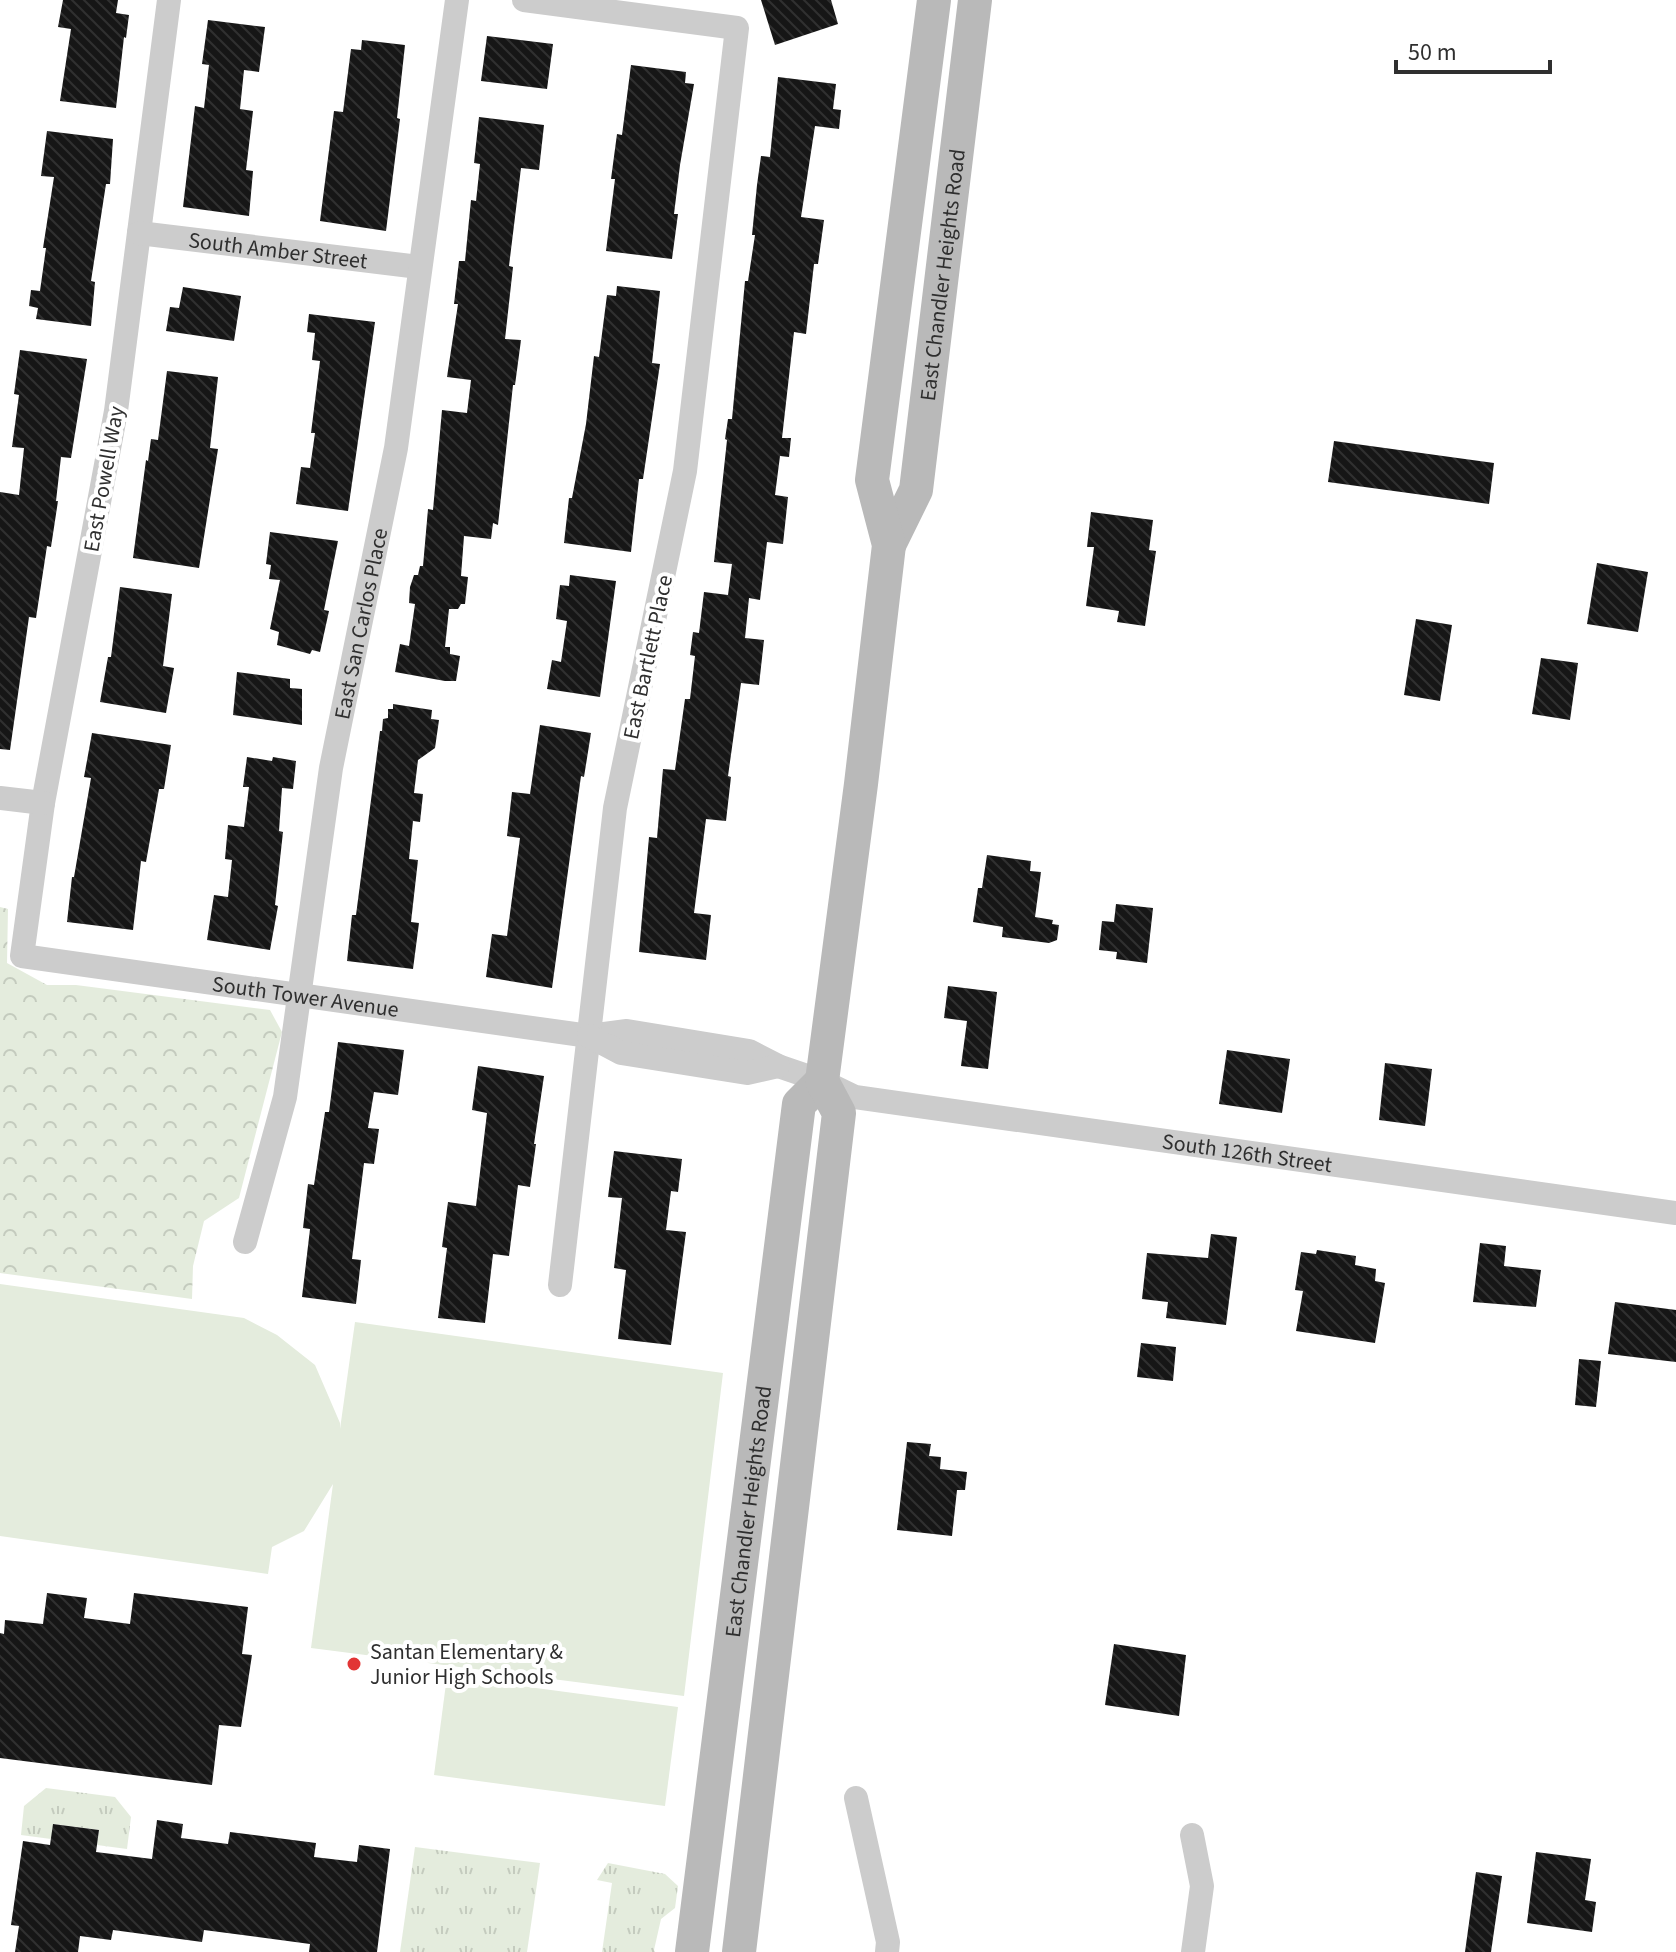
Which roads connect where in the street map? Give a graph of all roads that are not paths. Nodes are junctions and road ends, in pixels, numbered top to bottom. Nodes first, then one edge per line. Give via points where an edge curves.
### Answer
1 (169, 0) edge
2 (457, 0) edge
3 (524, 0) edge
4 (934, 0) edge
5 (975, 0) edge
6 (139, 233) junction
7 (419, 267) junction
8 (889, 545) junction
9 (0, 798) edge
10 (43, 803) junction
11 (22, 956) joint
12 (299, 996) junction
13 (589, 1036) junction
14 (822, 1081) junction
15 (1676, 1213) edge
16 (245, 1242) dead end
17 (560, 1285) dead end
18 (856, 1798) dead end
19 (1192, 1835) dead end
20 (692, 1952) edge
21 (739, 1952) edge
22 (887, 1952) edge
23 (1193, 1952) edge

1 - 6 street, East Powell Way
2 - 7 street, East San Carlos Place
3 - 13 street, East Bartlett Place via 737,28 685,471 615,808
4 - 8 main road, East Chandler Heights Road via 872,480
5 - 8 main road, East Chandler Heights Road via 916,490
6 - 7 street, South Amber Street
6 - 10 street, East Powell Way via 116,411
7 - 12 street, East San Carlos Place via 396,448 331,768
8 - 14 main road, East Chandler Heights Road
9 - 10 street
10 - 11 street, East Powell Way
11 - 12 street, South Tower Avenue
12 - 13 street, South Tower Avenue
12 - 16 street, East San Carlos Place via 285,1097
13 - 14 street, South Tower Avenue via 621,1053 747,1073 778,1066
13 - 17 street, East Bartlett Place
14 - 15 street, South 126th Street via 855,1097
14 - 20 main road, East Chandler Heights Road via 799,1104
14 - 21 main road, East Chandler Heights Road via 839,1113
18 - 22 street
19 - 23 street via 1202,1886

